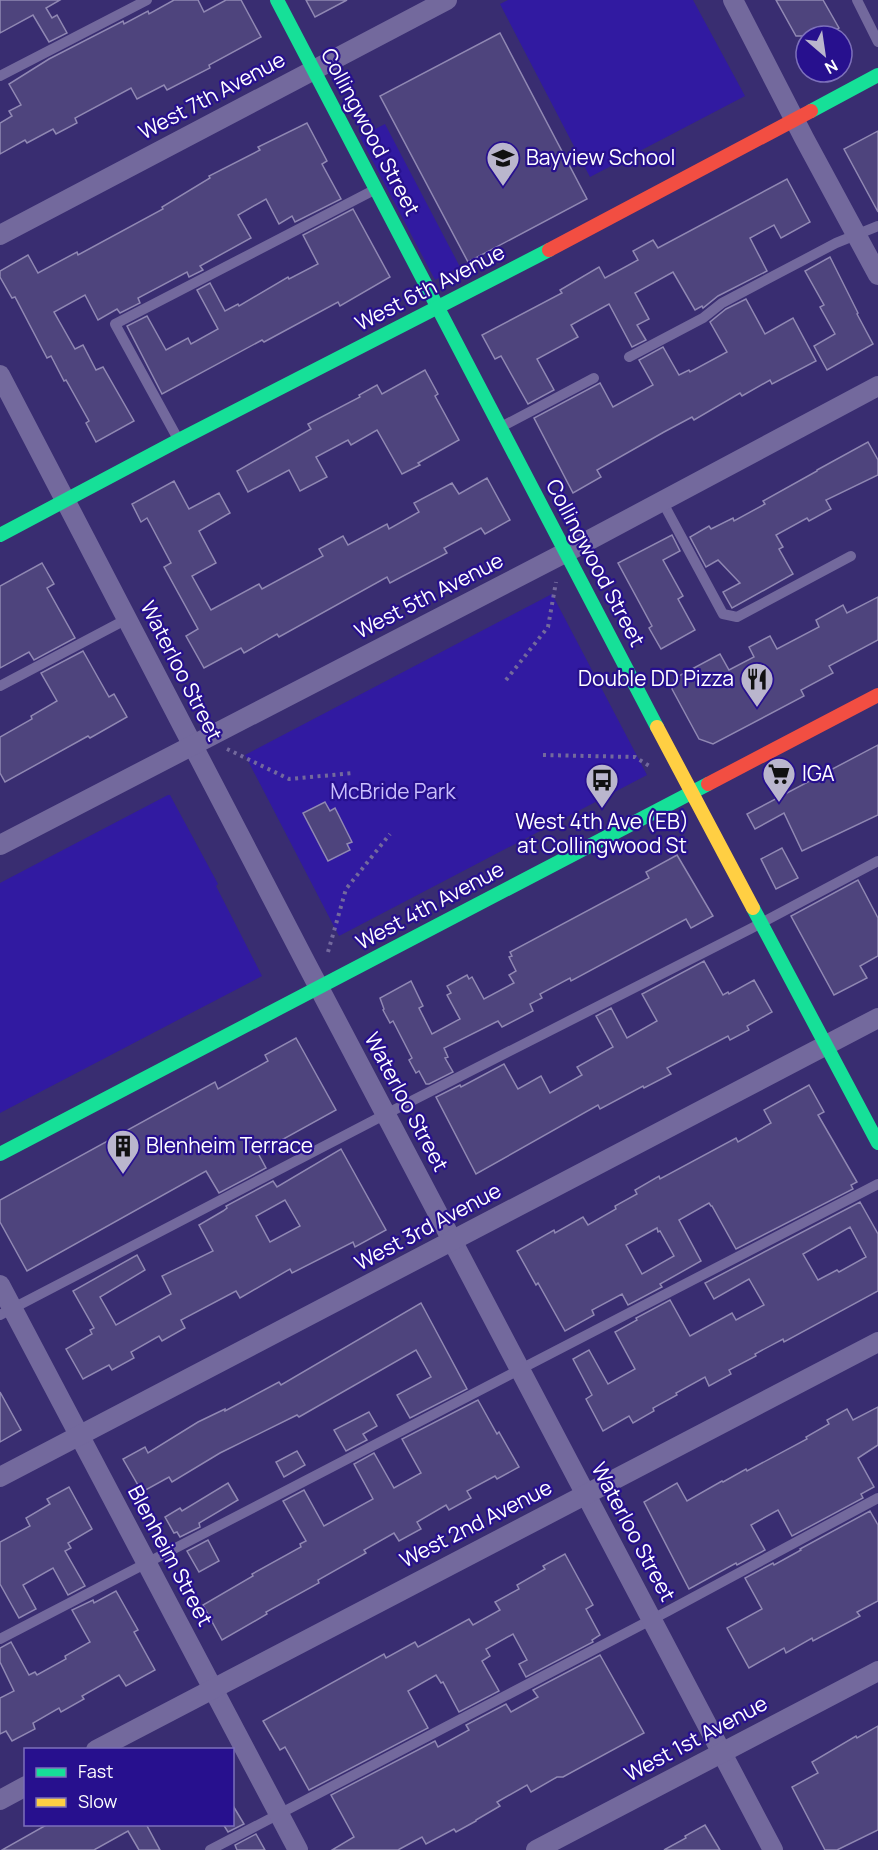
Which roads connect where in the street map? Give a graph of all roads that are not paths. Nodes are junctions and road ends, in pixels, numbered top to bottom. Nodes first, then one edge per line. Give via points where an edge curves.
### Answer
1 (147, 0) edge
2 (278, 0) edge
3 (447, 0) edge
4 (733, 0) edge
5 (857, 0) edge
6 (878, 42) edge
7 (314, 70) junction
8 (878, 75) edge
9 (0, 76) edge
10 (795, 120) junction
11 (376, 189) junction
12 (878, 226) edge
13 (0, 235) edge
14 (856, 235) junction
15 (878, 275) edge
16 (439, 308) junction
17 (629, 357) dead end
18 (1, 377) edge
19 (594, 378) dead end
20 (878, 386) edge
21 (500, 427) junction
22 (179, 440) junction
23 (66, 501) junction
24 (662, 501) junction
25 (0, 535) edge
26 (566, 552) junction
27 (851, 556) dead end
28 (127, 619) junction
29 (0, 686) edge
30 (878, 695) edge
31 (193, 746) junction
32 (692, 793) junction
33 (0, 845) edge
34 (878, 861) edge
35 (761, 923) junction
36 (319, 988) junction
37 (878, 1018) edge
38 (826, 1045) junction
39 (386, 1114) junction
40 (878, 1143) edge
41 (0, 1154) edge
42 (878, 1184) edge
43 (453, 1241) junction
44 (0, 1285) edge
45 (6, 1311) edge
46 (878, 1342) edge
47 (520, 1370) junction
48 (79, 1436) junction
49 (0, 1477) edge
50 (586, 1495) junction
51 (878, 1498) edge
52 (146, 1562) junction
53 (651, 1619) junction
54 (0, 1639) edge
55 (878, 1671) edge
56 (213, 1688) junction
57 (98, 1748) edge
58 (721, 1752) junction
59 (24, 1787) edge
60 (0, 1800) edge
61 (279, 1814) junction
62 (210, 1850) edge
63 (298, 1850) edge
64 (536, 1850) edge
65 (773, 1850) edge

1 - 9 lane
2 - 7 street, Collingwood Street
3 - 7 street, West 7th Avenue
4 - 10 street
5 - 6 lane
7 - 11 street, Collingwood Street
7 - 13 street, West 7th Avenue
8 - 10 street, West 6th Avenue
10 - 14 street
10 - 16 street, West 6th Avenue
11 - 16 street, Collingwood Street
11 - 22 lane via 115,324
12 - 14 lane
14 - 15 street
14 - 17 lane via 722,303 703,318
16 - 21 street, Collingwood Street
16 - 22 street, West 6th Avenue
18 - 23 street, Waterloo Street
19 - 21 lane
20 - 24 street, West 5th Avenue
21 - 26 street, Collingwood Street
22 - 23 street, West 6th Avenue
23 - 25 street, West 6th Avenue
23 - 28 street, Waterloo Street
24 - 26 street, West 5th Avenue
24 - 27 lane via 723,614 737,617
26 - 31 street, West 5th Avenue
26 - 32 street, Collingwood Street
28 - 29 lane
28 - 31 street, Waterloo Street
30 - 32 street, West 4th Avenue
31 - 33 street, West 5th Avenue
31 - 36 street, Waterloo Street
32 - 35 street, Collingwood Street
32 - 36 street, West 4th Avenue
34 - 35 lane
35 - 38 street, Collingwood Street
35 - 39 lane
36 - 39 street, Waterloo Street
36 - 41 street, West 4th Avenue
37 - 38 street, West 3rd Avenue
38 - 40 street, Collingwood Street
38 - 43 street, West 3rd Avenue
39 - 43 street, Waterloo Street
39 - 45 lane
42 - 47 lane
43 - 47 street, Waterloo Street
43 - 48 street, West 3rd Avenue
44 - 45 street, Blenheim Street
45 - 48 street, Blenheim Street
46 - 50 street, West 2nd Avenue
47 - 50 street, Waterloo Street
47 - 52 lane
48 - 49 street, West 3rd Avenue
48 - 52 street, Blenheim Street
50 - 53 street, Waterloo Street
50 - 56 street, West 2nd Avenue
51 - 53 lane
52 - 54 lane
52 - 56 street, Blenheim Street
53 - 58 street, Waterloo Street
53 - 61 lane
55 - 58 street, West 1st Avenue
56 - 57 street, West 2nd Avenue
56 - 61 street, Blenheim Street
58 - 64 street, West 1st Avenue
58 - 65 street, Waterloo Street
59 - 60 street
61 - 62 lane
61 - 63 street, Blenheim Street

